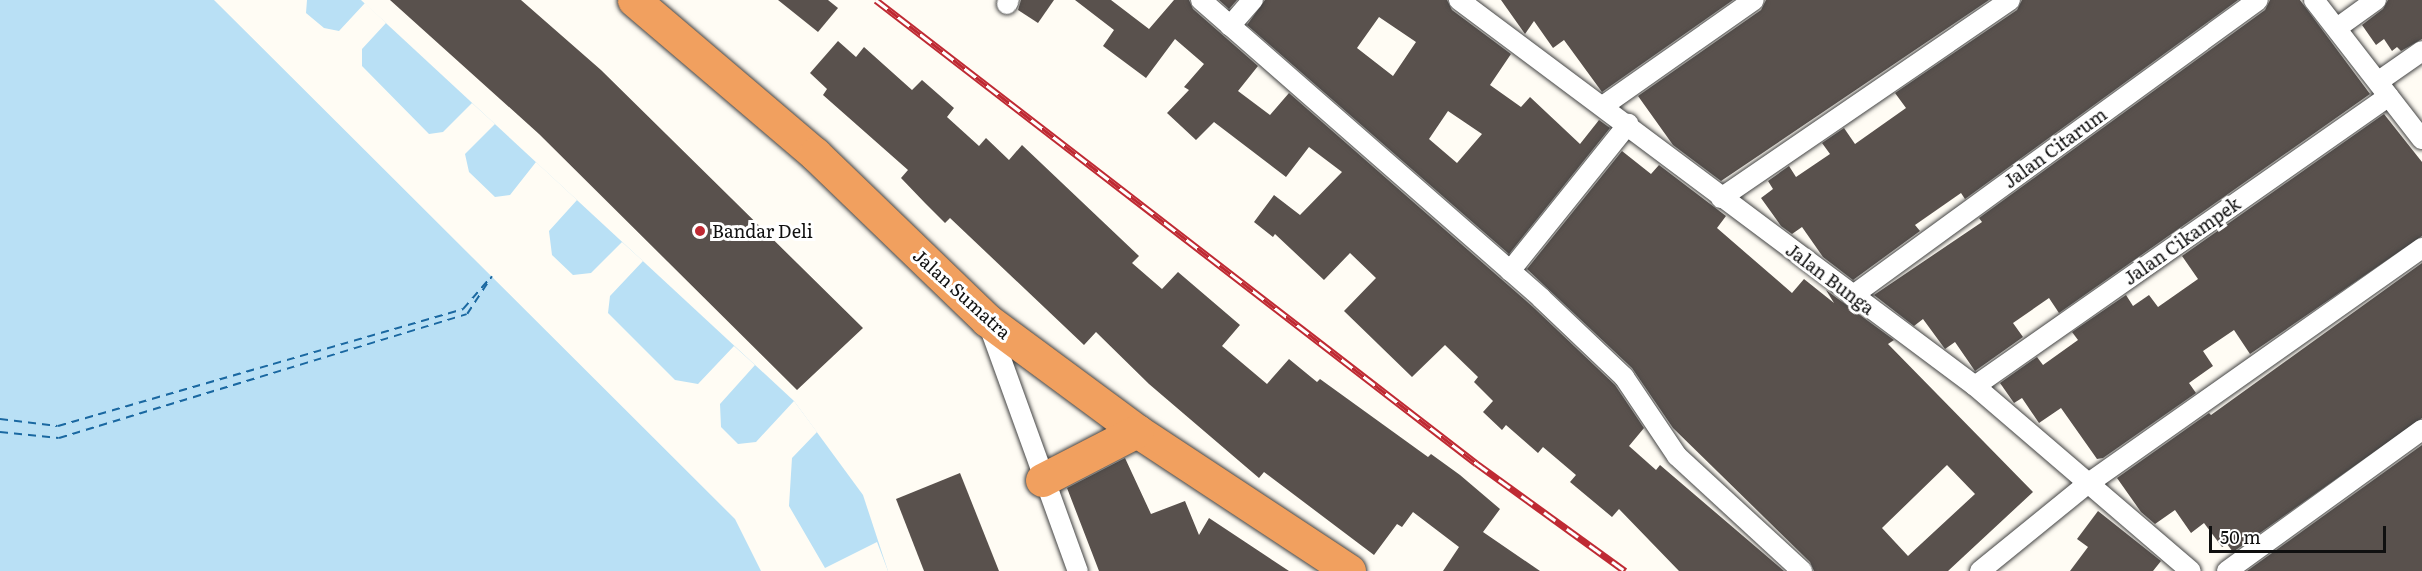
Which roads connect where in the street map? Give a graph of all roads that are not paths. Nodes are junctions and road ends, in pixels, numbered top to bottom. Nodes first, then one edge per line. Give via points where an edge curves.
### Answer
1 (634, 0) edge
2 (1201, 0) edge
3 (1253, 0) edge
4 (1754, 0) edge
5 (2010, 0) edge
6 (2258, 0) edge
7 (2314, 0) edge
8 (2376, 0) edge
9 (1465, 2) edge
10 (1230, 26) junction
11 (2337, 28) junction
12 (2422, 51) edge
13 (2384, 88) junction
14 (1603, 106) junction
15 (1629, 124) junction
16 (2422, 139) edge
17 (1721, 198) junction
18 (2422, 248) edge
19 (1510, 271) junction
20 (1852, 296) junction
21 (987, 320) junction
22 (1975, 386) junction
23 (2422, 430) edge
24 (1137, 431) junction
25 (1042, 480) junction
26 (2086, 485) junction
27 (1077, 571) edge
28 (1349, 571) edge
29 (1802, 571) edge
30 (1980, 571) edge
31 (2191, 571) edge
32 (2227, 571) edge

1 - 21 highway, Jalan Sumatra via 815,154
2 - 10 street
3 - 10 street
4 - 14 street
5 - 17 street
6 - 20 street, Jalan Citarum
7 - 11 street
8 - 11 street
9 - 14 street, Jalan Bunga
10 - 19 street
11 - 13 street
12 - 13 street, Jalan Cikampek
13 - 16 street
13 - 22 street, Jalan Cikampek
14 - 15 street, Jalan Bunga
15 - 17 street, Jalan Bunga
15 - 19 street
17 - 20 street, Jalan Bunga
18 - 26 street
19 - 29 street via 1624,377 1677,456
20 - 22 street, Jalan Bunga
21 - 24 highway, Jalan Sumatra
21 - 25 street
22 - 26 street, Jalan Bunga
23 - 32 street
24 - 25 highway
24 - 28 highway, Jalan Sumatra
25 - 27 street
26 - 30 street
26 - 31 street, Jalan Bunga

